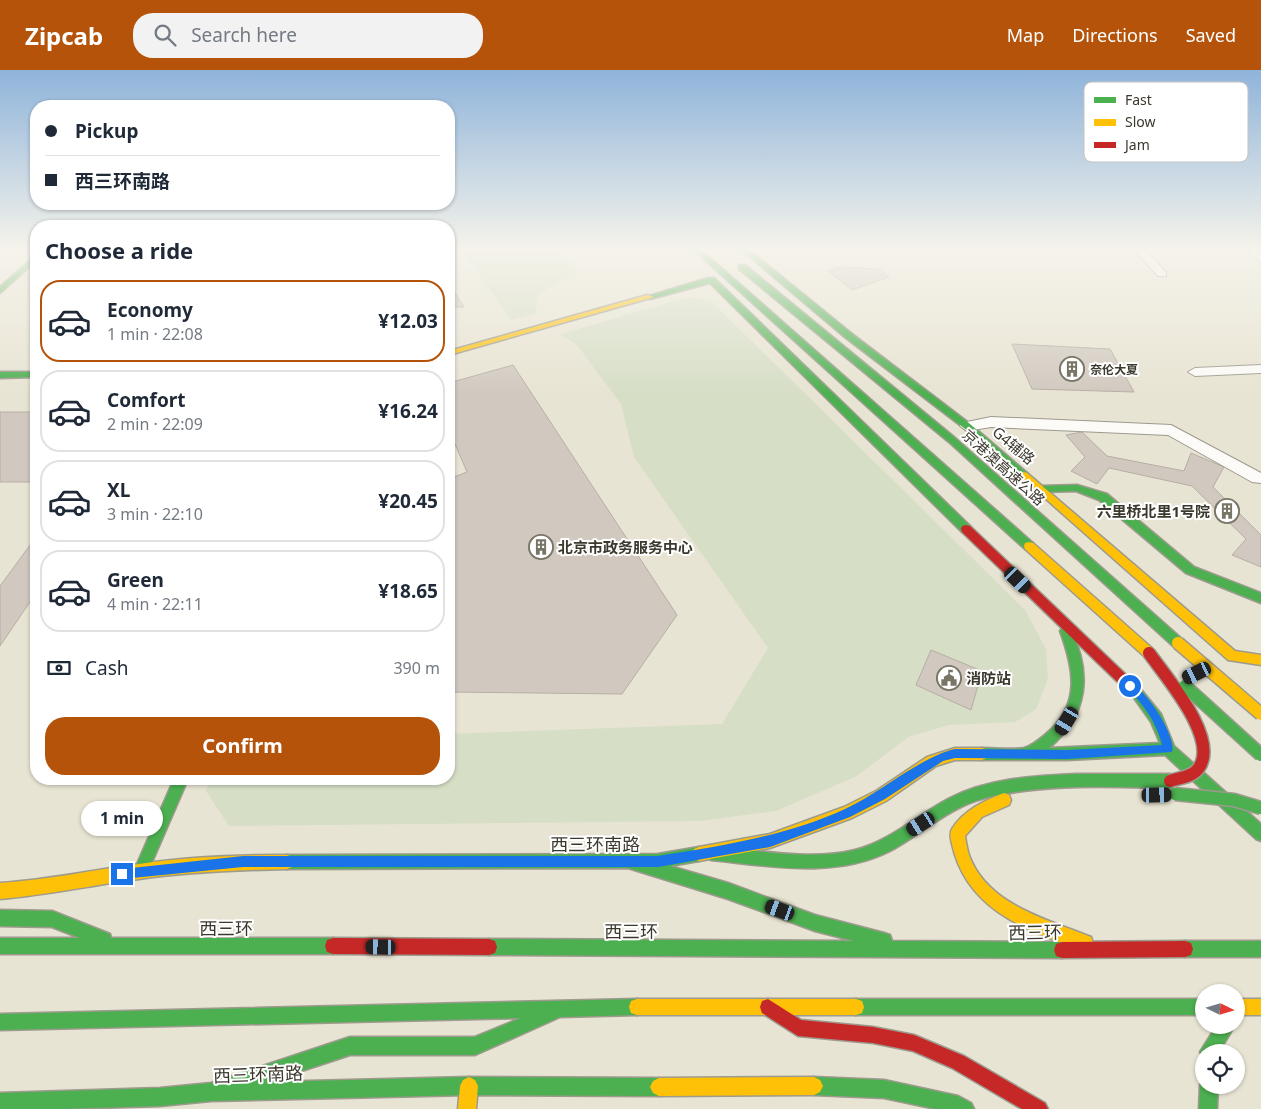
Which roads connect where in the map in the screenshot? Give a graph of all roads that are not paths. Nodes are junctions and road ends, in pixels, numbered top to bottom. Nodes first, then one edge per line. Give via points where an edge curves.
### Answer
1 (645, 298) edge
2 (730, 298) edge
3 (740, 298) edge
4 (751, 298) edge
5 (781, 298) edge
6 (804, 298) edge
7 (776, 321) junction
8 (455, 351) edge
9 (1261, 369) edge
10 (1195, 372) dead end
11 (0, 375) edge
12 (30, 375) edge
13 (913, 382) junction
14 (967, 426) junction
15 (952, 440) junction
16 (1261, 478) edge
17 (1042, 489) junction
18 (1261, 598) edge
19 (1060, 621) junction
20 (1178, 642) junction
21 (1149, 653) junction
22 (1224, 660) junction
23 (1261, 660) edge
24 (1241, 680) dead end
25 (1153, 695) junction
26 (1261, 714) edge
27 (1168, 749) junction
28 (1027, 754) junction
29 (1261, 755) edge
30 (177, 785) edge
31 (1171, 795) dead end
32 (1026, 796) dead end
33 (1261, 808) edge
34 (1261, 834) edge
35 (711, 853) junction
36 (630, 862) junction
37 (141, 871) junction
38 (0, 891) edge
39 (0, 918) edge
40 (0, 946) edge
41 (117, 946) junction
42 (1102, 949) junction
43 (1261, 949) edge
44 (922, 952) junction
45 (569, 1006) junction
46 (768, 1007) junction
47 (1195, 1007) edge
48 (1261, 1007) edge
49 (1245, 1008) edge
50 (0, 1022) edge
51 (469, 1086) junction
52 (211, 1092) junction
53 (1209, 1094) edge
54 (0, 1102) edge
55 (468, 1109) edge
56 (965, 1109) edge
57 (1039, 1109) edge
58 (1208, 1109) edge

1 - 8 main road
2 - 19 main road
3 - 7 main road
4 - 7 main road
5 - 15 main road, 京港澳高速公路
6 - 13 main road, G4辅路
7 - 21 main road
9 - 10 street
11 - 12 main road
13 - 14 main road, G4辅路
13 - 15 main road
14 - 16 street via 991,422 1171,430
14 - 17 main road, G4辅路
15 - 20 main road, 京港澳高速公路
17 - 18 main road via 1078,488 1103,497 1190,570
17 - 22 main road, G4辅路
19 - 25 main road
19 - 28 main road via 1077,657 1080,692 1061,730 1043,746
20 - 24 main road, bridge
20 - 26 main road, 京港澳高速公路, bridge
21 - 29 main road, bridge
21 - 35 main road, bridge via 1203,735 1206,754 1187,779 1031,782 983,791 938,810 921,824 869,853 846,858 791,861
22 - 23 main road
22 - 25 main road
25 - 27 main road
27 - 28 main road, 西三环南路
27 - 34 main road
28 - 35 main road, 西三环南路 via 940,757 881,796 846,814 770,841
30 - 37 main road
31 - 33 main road, bridge via 1234,800
32 - 42 main road via 995,802 966,820 957,834 961,859 983,892 1029,923
35 - 36 main road, 西三环南路 via 658,862
36 - 37 main road, 西三环南路 via 243,862
36 - 44 main road via 728,891 816,923
37 - 38 main road, 西三环南路 via 29,890
39 - 41 main road via 52,919
40 - 41 main road, 西三环
41 - 44 main road, 西三环
42 - 43 main road, 西三环
42 - 44 main road, 西三环
45 - 46 main road
45 - 50 main road
45 - 52 main road via 475,1046 350,1046
46 - 47 main road
46 - 57 main road via 798,1028 873,1035 914,1043 958,1062
48 - 49 main road
51 - 52 main road, 西三环南路
51 - 55 main road
51 - 56 main road, 西三环南路 via 830,1086 884,1089
52 - 54 main road, 西三环南路 via 160,1097
53 - 58 main road

